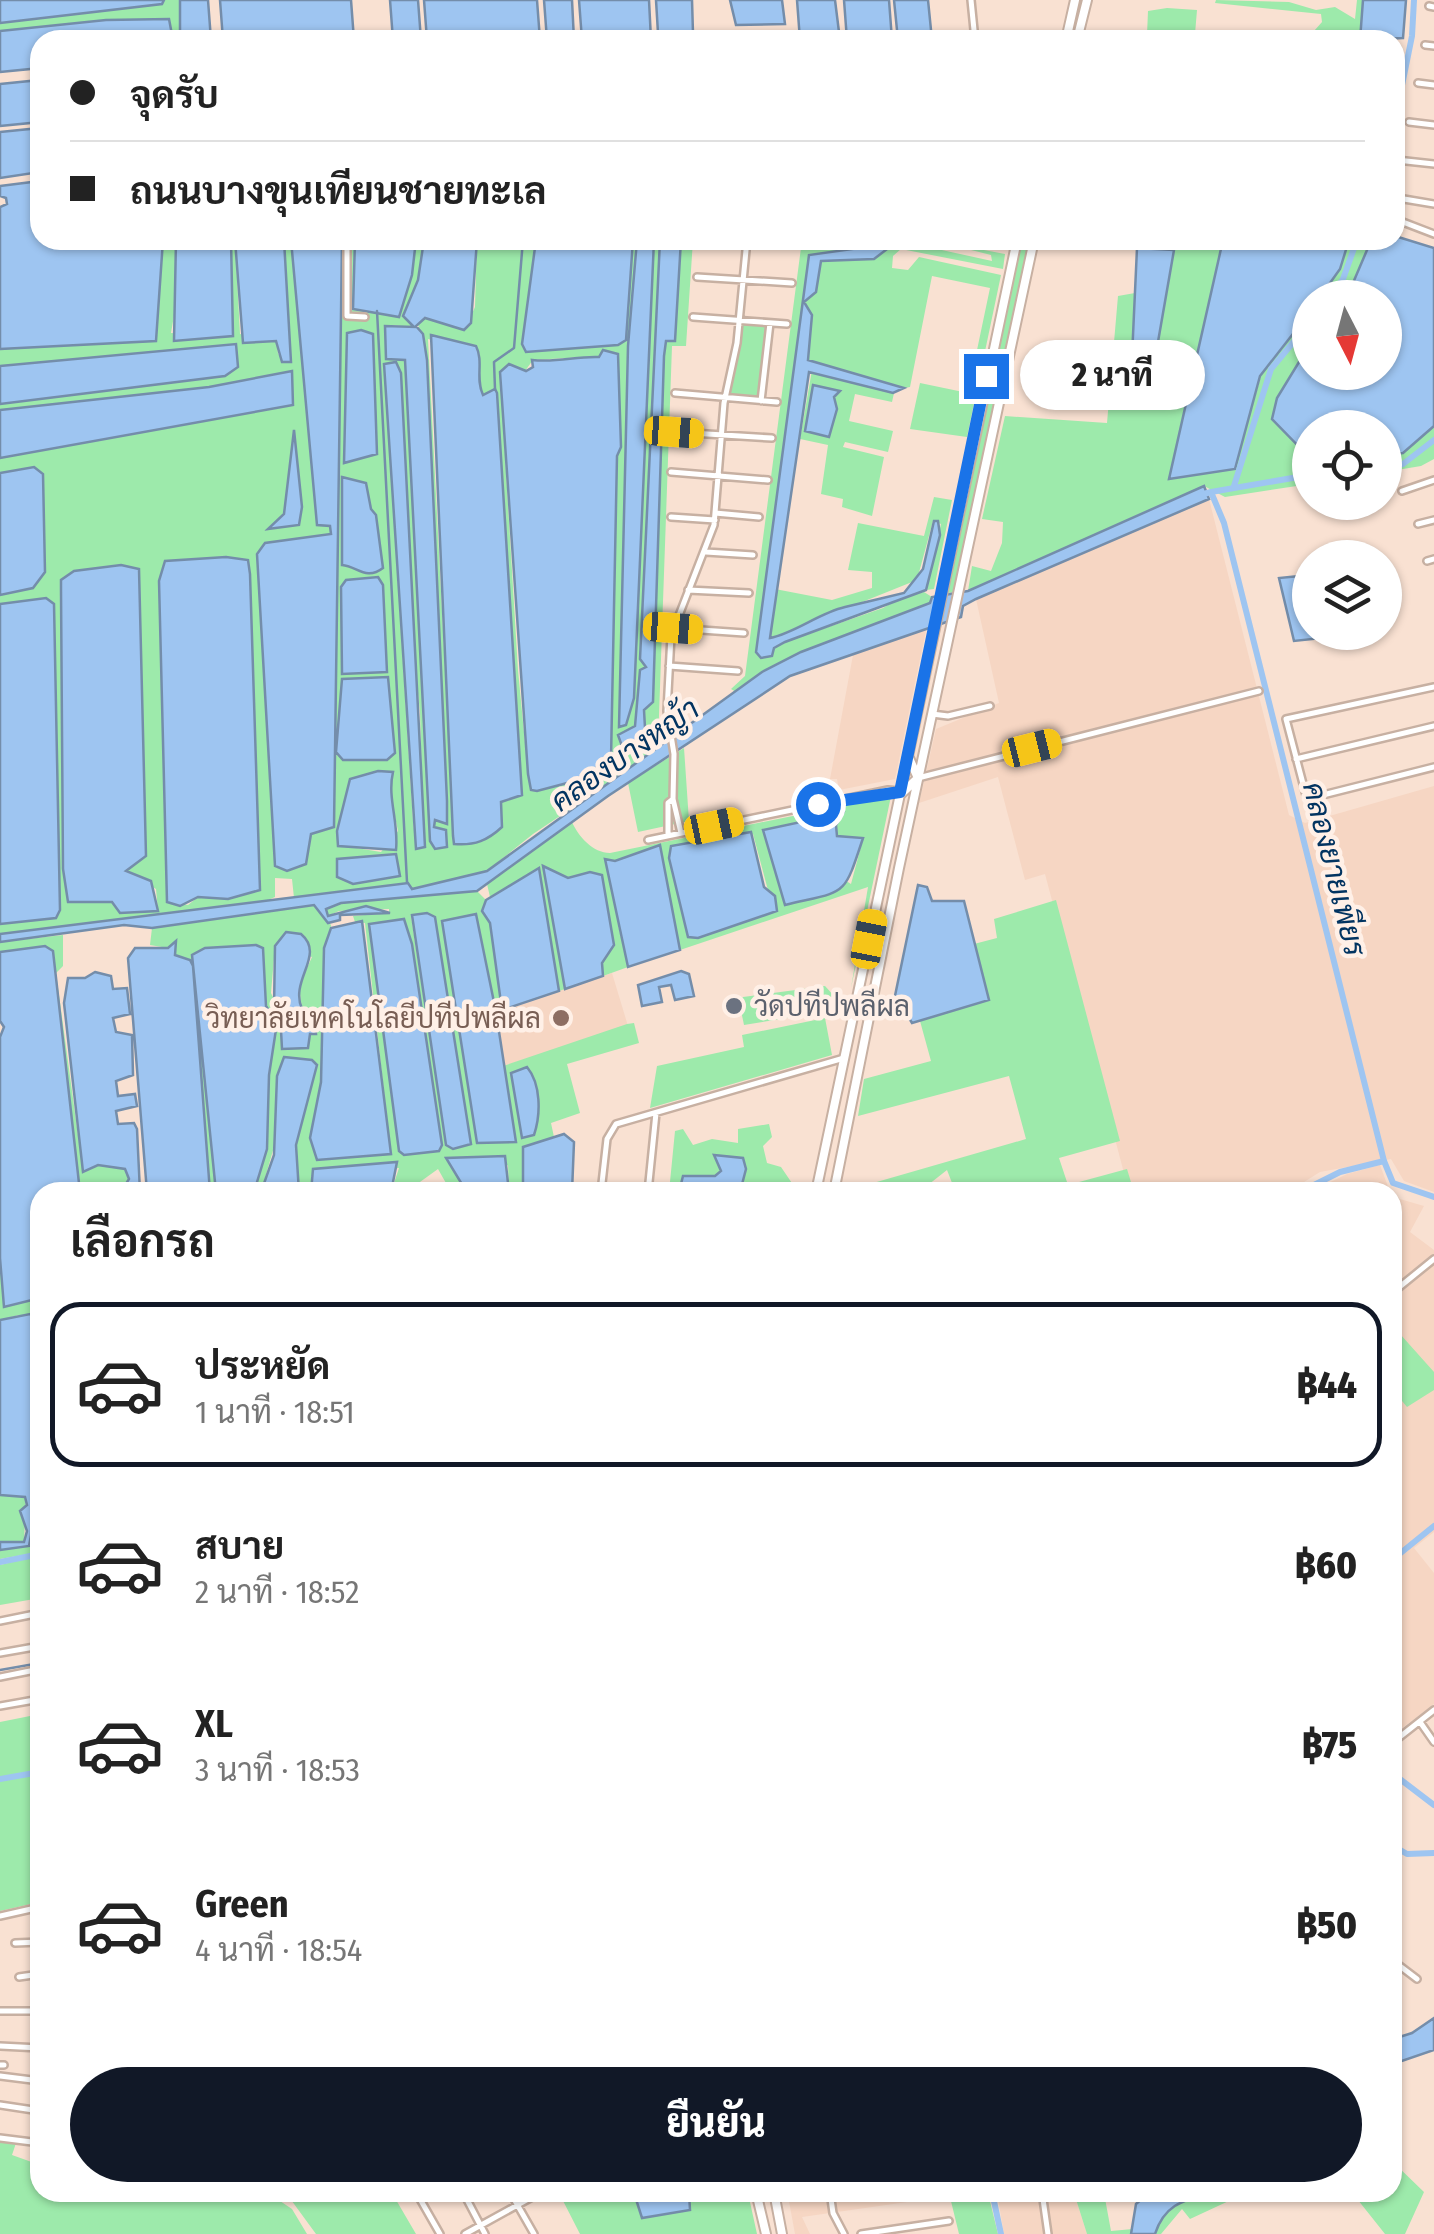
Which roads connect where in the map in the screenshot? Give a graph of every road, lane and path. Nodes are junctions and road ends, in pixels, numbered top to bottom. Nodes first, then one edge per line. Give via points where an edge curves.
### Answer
1 (970, 0) edge
2 (1072, 0) edge
3 (1087, 0) edge
4 (974, 30) edge
5 (1065, 30) edge
6 (1080, 30) edge
7 (1425, 45) dead end
8 (1434, 46) edge
9 (1418, 84) dead end
10 (1434, 85) edge
11 (1409, 122) dead end
12 (1434, 125) edge
13 (1405, 161) edge
14 (1434, 164) edge
15 (1405, 199) edge
16 (1434, 204) edge
17 (1405, 223) edge
18 (1434, 234) edge
19 (348, 250) edge
20 (745, 250) edge
21 (1015, 250) edge
22 (1032, 250) edge
23 (697, 277) dead end
24 (743, 280) junction
25 (792, 283) dead end
26 (365, 317) dead end
27 (693, 317) dead end
28 (739, 320) junction
29 (770, 322) junction
30 (787, 324) dead end
31 (675, 393) dead end
32 (726, 398) junction
33 (760, 401) junction
34 (777, 402) dead end
35 (674, 432) dead end
36 (722, 435) junction
37 (772, 438) dead end
38 (671, 472) dead end
39 (718, 476) junction
40 (768, 480) dead end
41 (1434, 480) edge
42 (1402, 490) dead end
43 (715, 517) junction
44 (759, 517) dead end
45 (671, 518) dead end
46 (1434, 520) edge
47 (1418, 524) dead end
48 (706, 552) junction
49 (753, 555) dead end
50 (688, 590) junction
51 (749, 594) dead end
52 (673, 628) junction
53 (744, 634) dead end
54 (668, 666) junction
55 (738, 671) dead end
56 (1434, 687) edge
57 (1258, 690) dead end
58 (990, 706) dead end
59 (932, 714) junction
60 (1434, 726) edge
61 (909, 748) junction
62 (1296, 760) junction
63 (1434, 767) edge
64 (918, 778) junction
65 (899, 795) junction
66 (672, 798) junction
67 (680, 833) junction
68 (668, 835) junction
69 (648, 840) dead end
70 (869, 939) junction
71 (884, 940) junction
72 (844, 1058) junction
73 (656, 1113) junction
74 (602, 1182) edge
75 (649, 1182) edge
76 (818, 1182) edge
77 (836, 1182) edge
78 (1434, 1259) edge
79 (1402, 1285) edge
80 (30, 1615) edge
81 (0, 1621) edge
82 (30, 1648) edge
83 (0, 1653) edge
84 (30, 1671) edge
85 (0, 1677) edge
86 (30, 1700) edge
87 (0, 1706) edge
88 (1434, 1710) edge
89 (1420, 1722) junction
90 (1402, 1735) edge
91 (1434, 1742) edge
92 (30, 1909) edge
93 (0, 1916) edge
94 (30, 1942) edge
95 (14, 1943) dead end
96 (1402, 1967) edge
97 (30, 1975) edge
98 (19, 1977) dead end
99 (1418, 1978) dead end
100 (0, 2011) edge
101 (30, 2012) edge
102 (0, 2046) edge
103 (30, 2048) edge
104 (0, 2076) edge
105 (30, 2080) edge
106 (0, 2106) edge
107 (30, 2110) edge
108 (0, 2138) edge
109 (30, 2142) edge
110 (422, 2202) edge
111 (468, 2202) edge
112 (522, 2202) edge
113 (758, 2202) edge
114 (777, 2202) edge
115 (831, 2202) edge
116 (1043, 2202) edge
117 (518, 2204) junction
118 (949, 2221) dead end
119 (480, 2225) junction
120 (841, 2233) edge
121 (440, 2234) edge
122 (466, 2234) edge
123 (485, 2234) edge
124 (534, 2234) edge
125 (766, 2234) edge
126 (782, 2234) edge
127 (861, 2234) edge
128 (1048, 2234) edge

1 - 4 street
2 - 5 main road
3 - 6 main road
7 - 8 street
9 - 10 street
11 - 12 street
13 - 14 street
15 - 16 street
17 - 18 street
19 - 26 street via 347,316
20 - 24 street
21 - 61 main road
22 - 59 main road
23 - 24 street
24 - 25 street
24 - 28 street
27 - 28 street
28 - 29 street
28 - 32 street
29 - 30 street
29 - 33 street
31 - 32 street
32 - 33 street
32 - 36 street
33 - 34 street
35 - 36 street
36 - 37 street
36 - 39 street
38 - 39 street
39 - 40 street
39 - 43 street
41 - 42 street
43 - 44 street
43 - 45 street
43 - 48 street
46 - 47 street
48 - 49 street
48 - 50 street
50 - 51 street
50 - 52 street
52 - 53 street
52 - 54 street
54 - 55 street
54 - 66 street
56 - 62 street via 1286,717
57 - 64 street
58 - 59 street
59 - 64 main road
60 - 62 street
61 - 64 main road
61 - 65 main road
62 - 63 street via 1310,799
64 - 65 main road
64 - 71 main road
65 - 67 street via 888,790
65 - 70 main road
66 - 67 street
66 - 68 street
67 - 68 street
68 - 69 street
70 - 71 main road via 877,932
70 - 72 main road
71 - 77 main road
72 - 73 street
72 - 76 main road
73 - 74 street via 608,1132
73 - 75 street
78 - 79 street
80 - 81 street
82 - 83 street
84 - 85 street
86 - 87 street
88 - 89 street
89 - 90 street
89 - 91 street
92 - 93 street
94 - 95 street
96 - 99 street
97 - 98 street
100 - 101 street
102 - 103 street
104 - 105 street
106 - 107 street
108 - 109 street
110 - 121 street
111 - 119 street
112 - 117 street
113 - 125 main road
114 - 126 main road
115 - 120 street
116 - 128 street
117 - 119 street
117 - 124 street
118 - 127 street
119 - 122 street
119 - 123 street

